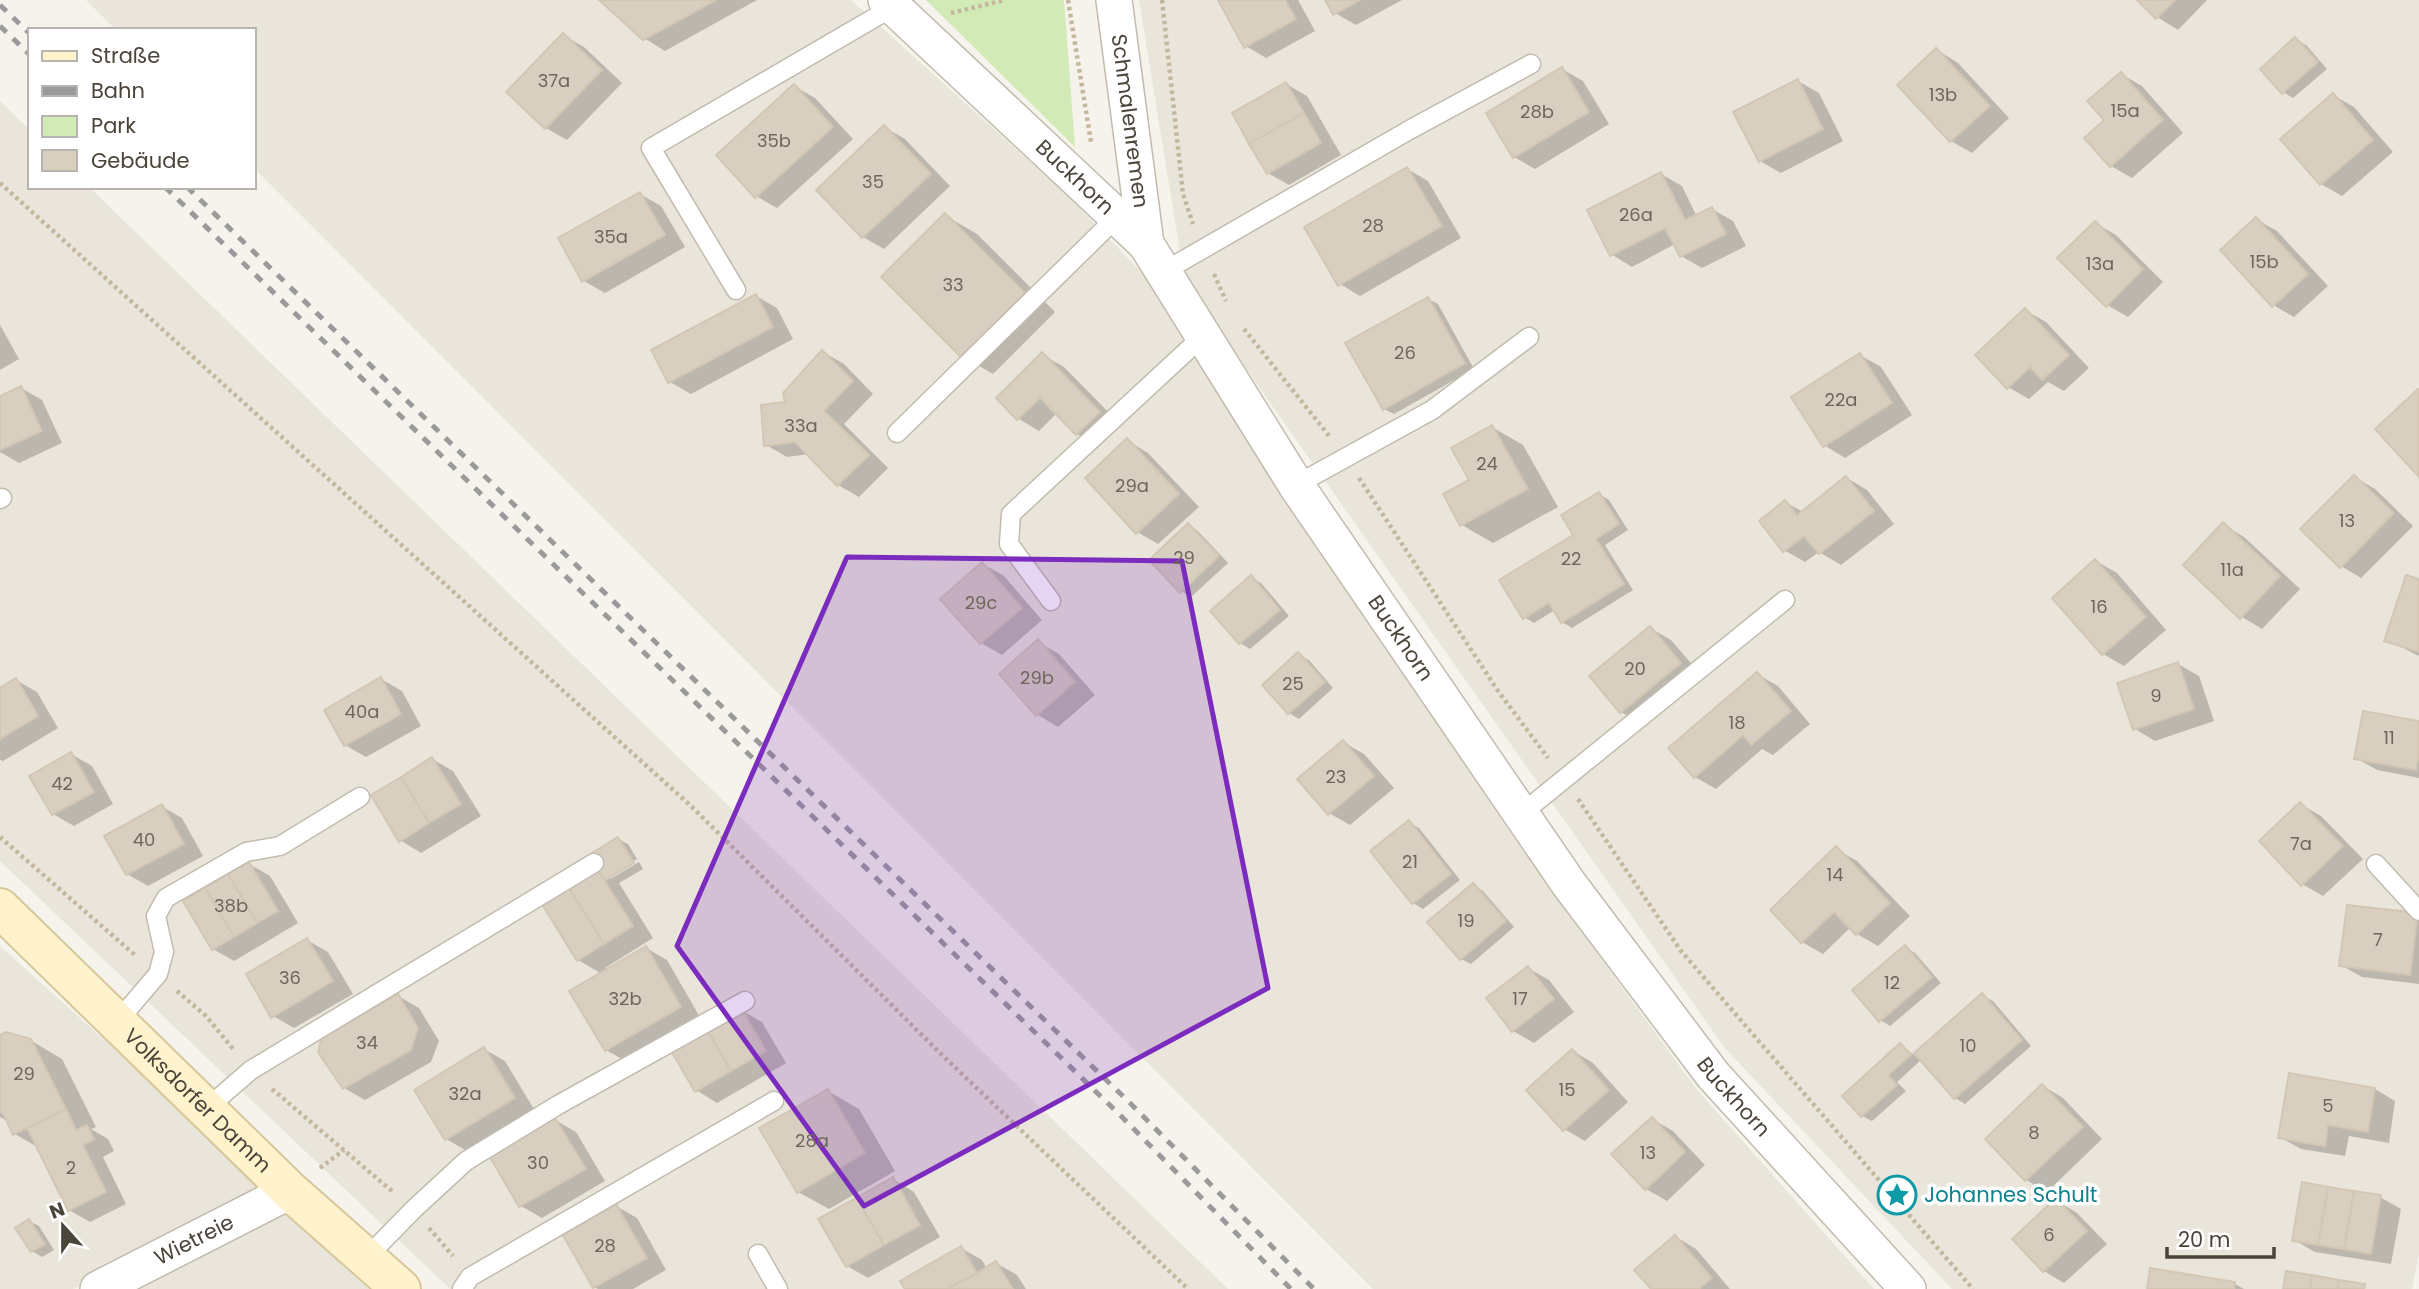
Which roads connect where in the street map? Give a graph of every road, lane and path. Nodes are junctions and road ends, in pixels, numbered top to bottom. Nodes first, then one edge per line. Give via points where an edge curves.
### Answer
1 (1005, 0) edge
2 (1068, 0) edge
3 (1114, 0) edge
4 (1162, 0) edge
5 (897, 10) edge
6 (1531, 64) dead end
7 (0, 183) edge
8 (1109, 209) junction
9 (1201, 248) junction
10 (1155, 258) junction
11 (736, 290) dead end
12 (1228, 305) dead end
13 (1242, 328) dead end
14 (1203, 336) junction
15 (1529, 337) dead end
16 (897, 433) dead end
17 (1346, 457) junction
18 (1296, 485) junction
19 (1785, 600) dead end
20 (1051, 601) dead end
21 (1565, 779) junction
22 (360, 797) dead end
23 (1521, 814) junction
24 (594, 863) dead end
25 (2376, 864) dead end
26 (0, 908) edge
27 (2419, 911) edge
28 (745, 1001) dead end
29 (117, 1022) junction
30 (774, 1101) dead end
31 (206, 1109) junction
32 (290, 1191) junction
33 (758, 1254) dead end
34 (366, 1258) junction
35 (98, 1289) edge
36 (401, 1289) edge
37 (462, 1289) edge
38 (778, 1289) edge
39 (1188, 1289) edge
40 (1909, 1289) edge
41 (1973, 1289) edge

1 - 5 path
2 - 8 path
3 - 10 street, Schmalenremen
4 - 9 path via 1183,194
5 - 8 street, Buckhorn
5 - 11 lane via 651,148
6 - 9 lane
7 - 39 path via 691,806 943,1056
8 - 10 street, Buckhorn
8 - 16 lane
9 - 10 lane
9 - 12 path
10 - 14 street, Buckhorn
13 - 17 path
14 - 18 street, Buckhorn
14 - 20 lane via 1010,514 1009,544
15 - 17 lane via 1432,410
17 - 18 lane
17 - 21 path via 1498,691
18 - 23 street, Buckhorn
19 - 21 lane
21 - 23 lane
21 - 41 path via 1681,951
22 - 29 lane via 280,846 246,852 166,898 156,916 164,952 158,974
23 - 40 street, Buckhorn via 1713,1075
24 - 31 lane via 251,1070
25 - 27 lane
26 - 29 main road, Volksdorfer Damm
28 - 34 lane via 466,1161
29 - 31 main road, Volksdorfer Damm
30 - 37 lane via 470,1277
31 - 32 main road, Volksdorfer Damm
32 - 34 main road, Volksdorfer Damm
32 - 35 street, Wietreie
33 - 38 lane
34 - 36 main road, Volksdorfer Damm

